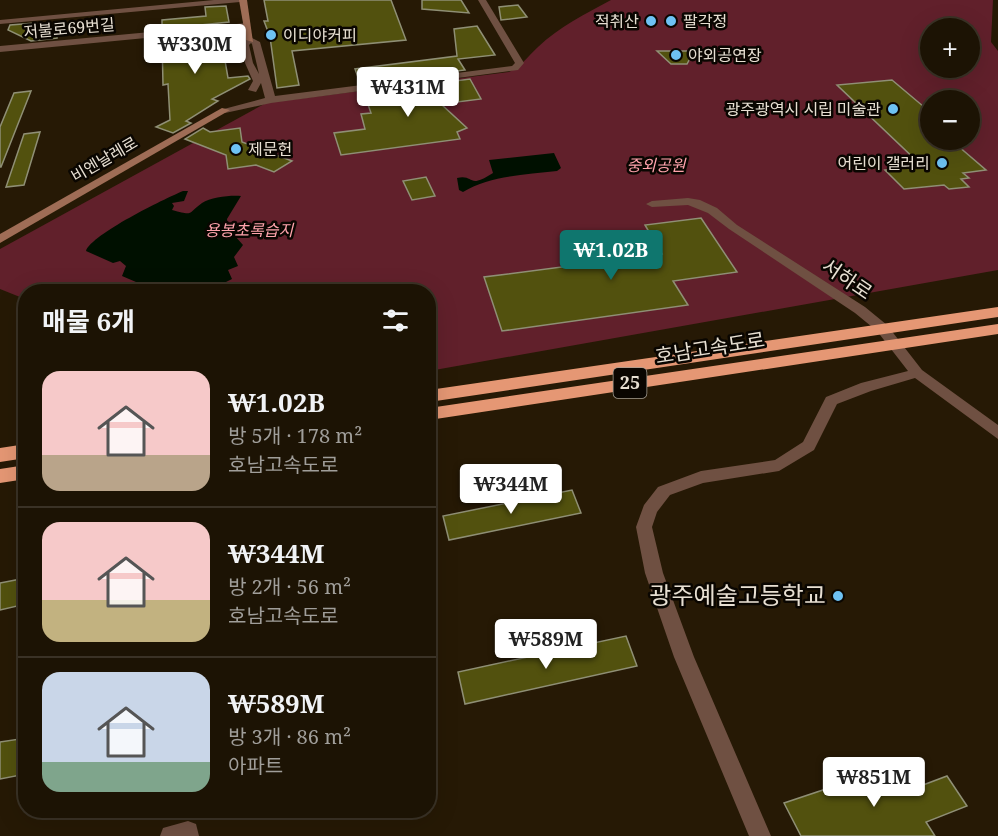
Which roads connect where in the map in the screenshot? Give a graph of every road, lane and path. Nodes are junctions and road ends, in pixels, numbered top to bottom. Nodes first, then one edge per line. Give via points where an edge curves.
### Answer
1 (241, 0) edge
2 (482, 0) edge
3 (0, 22) edge
4 (248, 26) junction
5 (250, 40) junction
6 (0, 49) edge
7 (253, 90) junction
8 (268, 96) junction
9 (241, 98) junction
10 (652, 204) dead end
11 (0, 239) edge
12 (998, 312) edge
13 (998, 329) edge
14 (917, 373) junction
15 (436, 395) edge
16 (436, 413) edge
17 (998, 433) edge
18 (18, 452) edge
19 (0, 455) edge
20 (18, 473) edge
21 (0, 476) edge
22 (171, 836) edge
23 (188, 836) edge
24 (760, 836) edge

1 - 3 street
1 - 4 street
2 - 8 street via 519,66
4 - 5 street
4 - 6 street, 저불로69번길
5 - 7 street via 245,44 258,81
5 - 8 street via 256,42
7 - 8 street
7 - 9 street
8 - 9 street via 255,105
9 - 11 street, 비엔날레로
10 - 14 street, 서하로 via 700,201 882,328
12 - 15 highway, 호남고속도로 / 25
13 - 16 highway, 호남고속도로 / 25
14 - 17 street, 서하로
14 - 24 street via 831,401 808,446 778,465 701,477 664,491 650,510 644,527 654,573 684,657
18 - 19 highway
20 - 21 highway
22 - 23 street via 188,832

